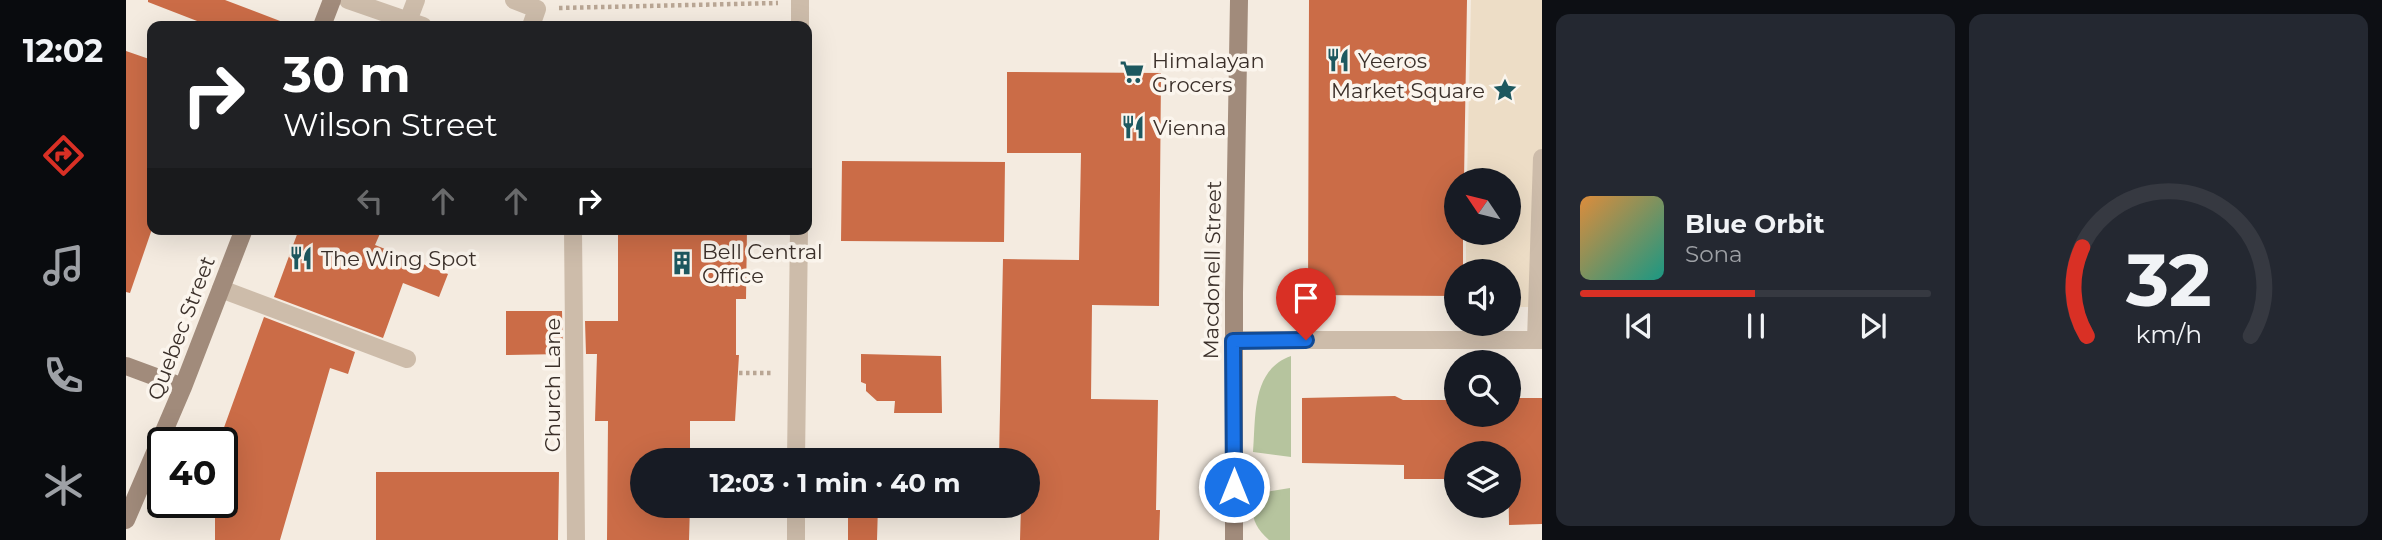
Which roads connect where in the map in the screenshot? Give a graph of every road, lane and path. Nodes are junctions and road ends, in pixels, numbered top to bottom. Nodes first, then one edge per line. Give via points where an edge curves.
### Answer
1 (332, 0) edge
2 (348, 0) edge
3 (416, 0) edge
4 (514, 0) edge
5 (1239, 0) edge
6 (800, 1) edge
7 (537, 9) junction
8 (324, 21) edge
9 (407, 21) edge
10 (415, 21) edge
11 (533, 21) edge
12 (800, 21) edge
13 (1542, 158) edge
14 (242, 235) edge
15 (573, 235) edge
16 (799, 235) edge
17 (221, 289) junction
18 (1539, 340) edge
19 (1233, 341) junction
20 (408, 359) dead end
21 (126, 366) edge
22 (739, 373) dead end
23 (797, 373) junction
24 (183, 387) junction
25 (796, 448) edge
26 (796, 518) edge
27 (126, 520) edge
28 (576, 540) edge
29 (796, 540) edge
30 (1234, 540) edge

1 - 8 street
2 - 9 street
3 - 10 street
4 - 7 street
5 - 19 street, Macdonell Street
6 - 7 path
6 - 12 street
7 - 11 street
13 - 18 street
14 - 17 street, Quebec Street
15 - 28 street, Church Lane
16 - 23 street
17 - 20 street
17 - 24 street, Quebec Street
18 - 19 street
19 - 30 street, Macdonell Street
21 - 24 street
22 - 23 path
23 - 25 street
24 - 27 street, Quebec Street
26 - 29 street

